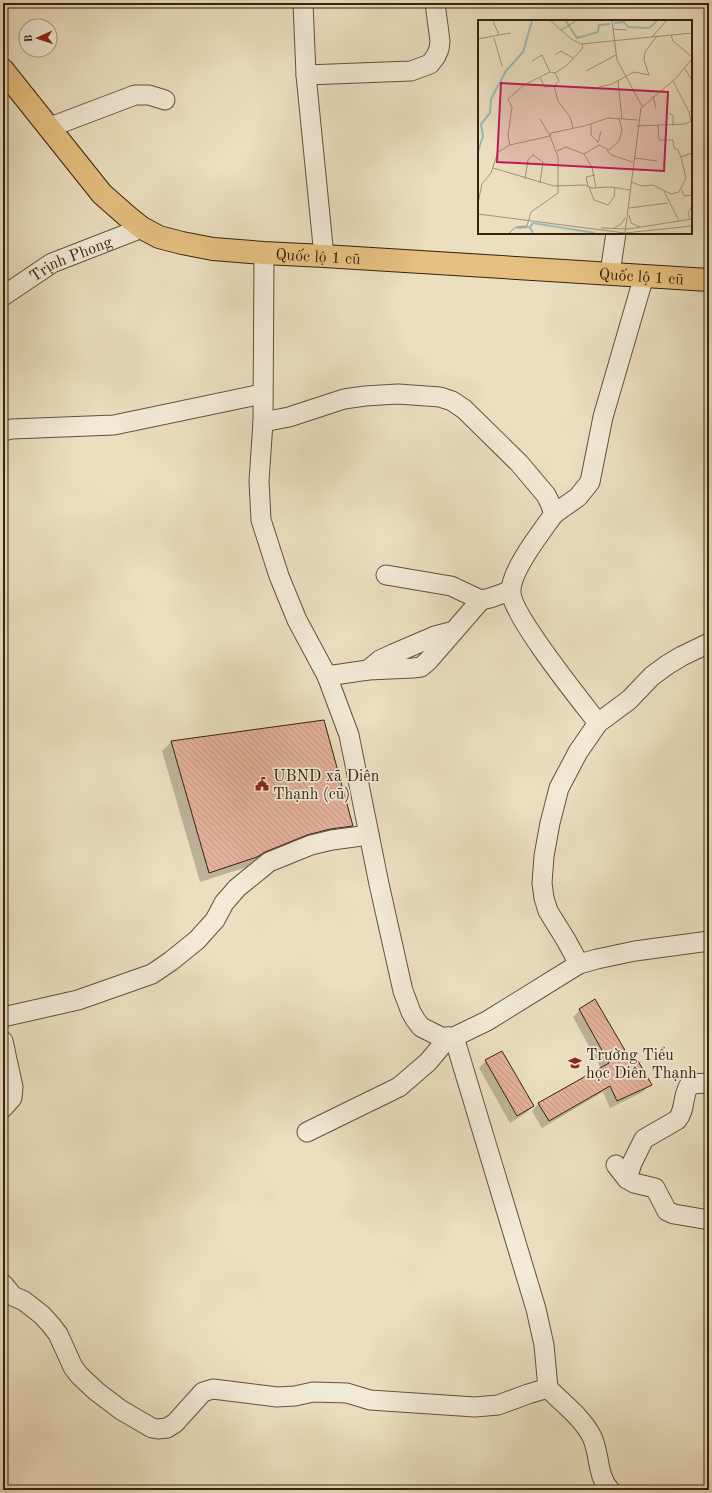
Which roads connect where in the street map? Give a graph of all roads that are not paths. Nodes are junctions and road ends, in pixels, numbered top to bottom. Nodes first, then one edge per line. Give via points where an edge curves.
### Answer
1 (303, 3) edge
2 (435, 3) edge
3 (3, 70) edge
4 (306, 75) junction
5 (165, 100) dead end
6 (48, 128) junction
7 (142, 228) junction
8 (616, 234) edge
9 (264, 253) junction
10 (324, 256) junction
11 (610, 273) junction
12 (644, 276) junction
13 (709, 280) edge
14 (3, 296) edge
15 (262, 394) junction
16 (263, 422) junction
17 (3, 431) edge
18 (554, 514) junction
19 (386, 575) dead end
20 (510, 591) junction
21 (481, 600) junction
22 (709, 643) edge
23 (327, 676) junction
24 (598, 723) junction
25 (369, 835) junction
26 (709, 941) edge
27 (579, 964) junction
28 (3, 1017) edge
29 (451, 1037) junction
30 (3, 1041) edge
31 (709, 1083) edge
32 (3, 1108) edge
33 (307, 1132) dead end
34 (709, 1220) edge
35 (3, 1284) edge
36 (548, 1388) junction
37 (610, 1490) edge

1 - 4 street
2 - 4 street via 440,40 439,49 430,64 411,72
3 - 6 main road, Quốc lộ 1 cũ
4 - 10 street
5 - 6 street via 149,95 135,95
6 - 7 main road, Quốc lộ 1 cũ via 102,194
7 - 9 main road, Quốc lộ 1 cũ via 159,237 197,247
7 - 14 street, Trịnh Phong via 52,263
8 - 11 street
9 - 10 main road, Quốc lộ 1 cũ
9 - 15 street
10 - 11 main road, Quốc lộ 1 cũ
11 - 12 main road, Quốc lộ 1 cũ
12 - 13 main road, Quốc lộ 1 cũ
12 - 18 street via 603,417 590,482 578,497
15 - 16 street
15 - 17 street via 114,425
16 - 18 street via 288,417 344,399 365,396 398,394 440,397 452,401 464,410 519,463 546,495
16 - 23 street via 259,481 262,520 279,576 297,620
18 - 20 street via 515,574
19 - 21 street via 451,586
20 - 21 street
20 - 24 street via 521,617
21 - 23 street via 421,667 368,670
22 - 24 street via 667,664 629,700
23 - 25 street via 349,735
24 - 27 street via 578,752 559,788 544,856 542,883 548,911
25 - 28 street via 311,845 269,862 233,893 197,940 152,974 78,1000
25 - 29 street via 411,1012 422,1027 441,1037
26 - 27 street via 635,951
27 - 29 street via 486,1021
29 - 33 street via 428,1062 398,1087
29 - 36 street via 536,1309 544,1345
30 - 32 street via 13,1087 12,1098
31 - 34 street via 690,1084 677,1120 644,1139 632,1163 621,1172 634,1183 655,1188 668,1211
35 - 36 street via 13,1296 42,1315 58,1334 79,1375 90,1386 120,1410 158,1430 175,1423 203,1392 213,1389 277,1397 313,1392 347,1393 370,1400 475,1407 498,1405
36 - 37 street via 575,1413 593,1438 605,1484

